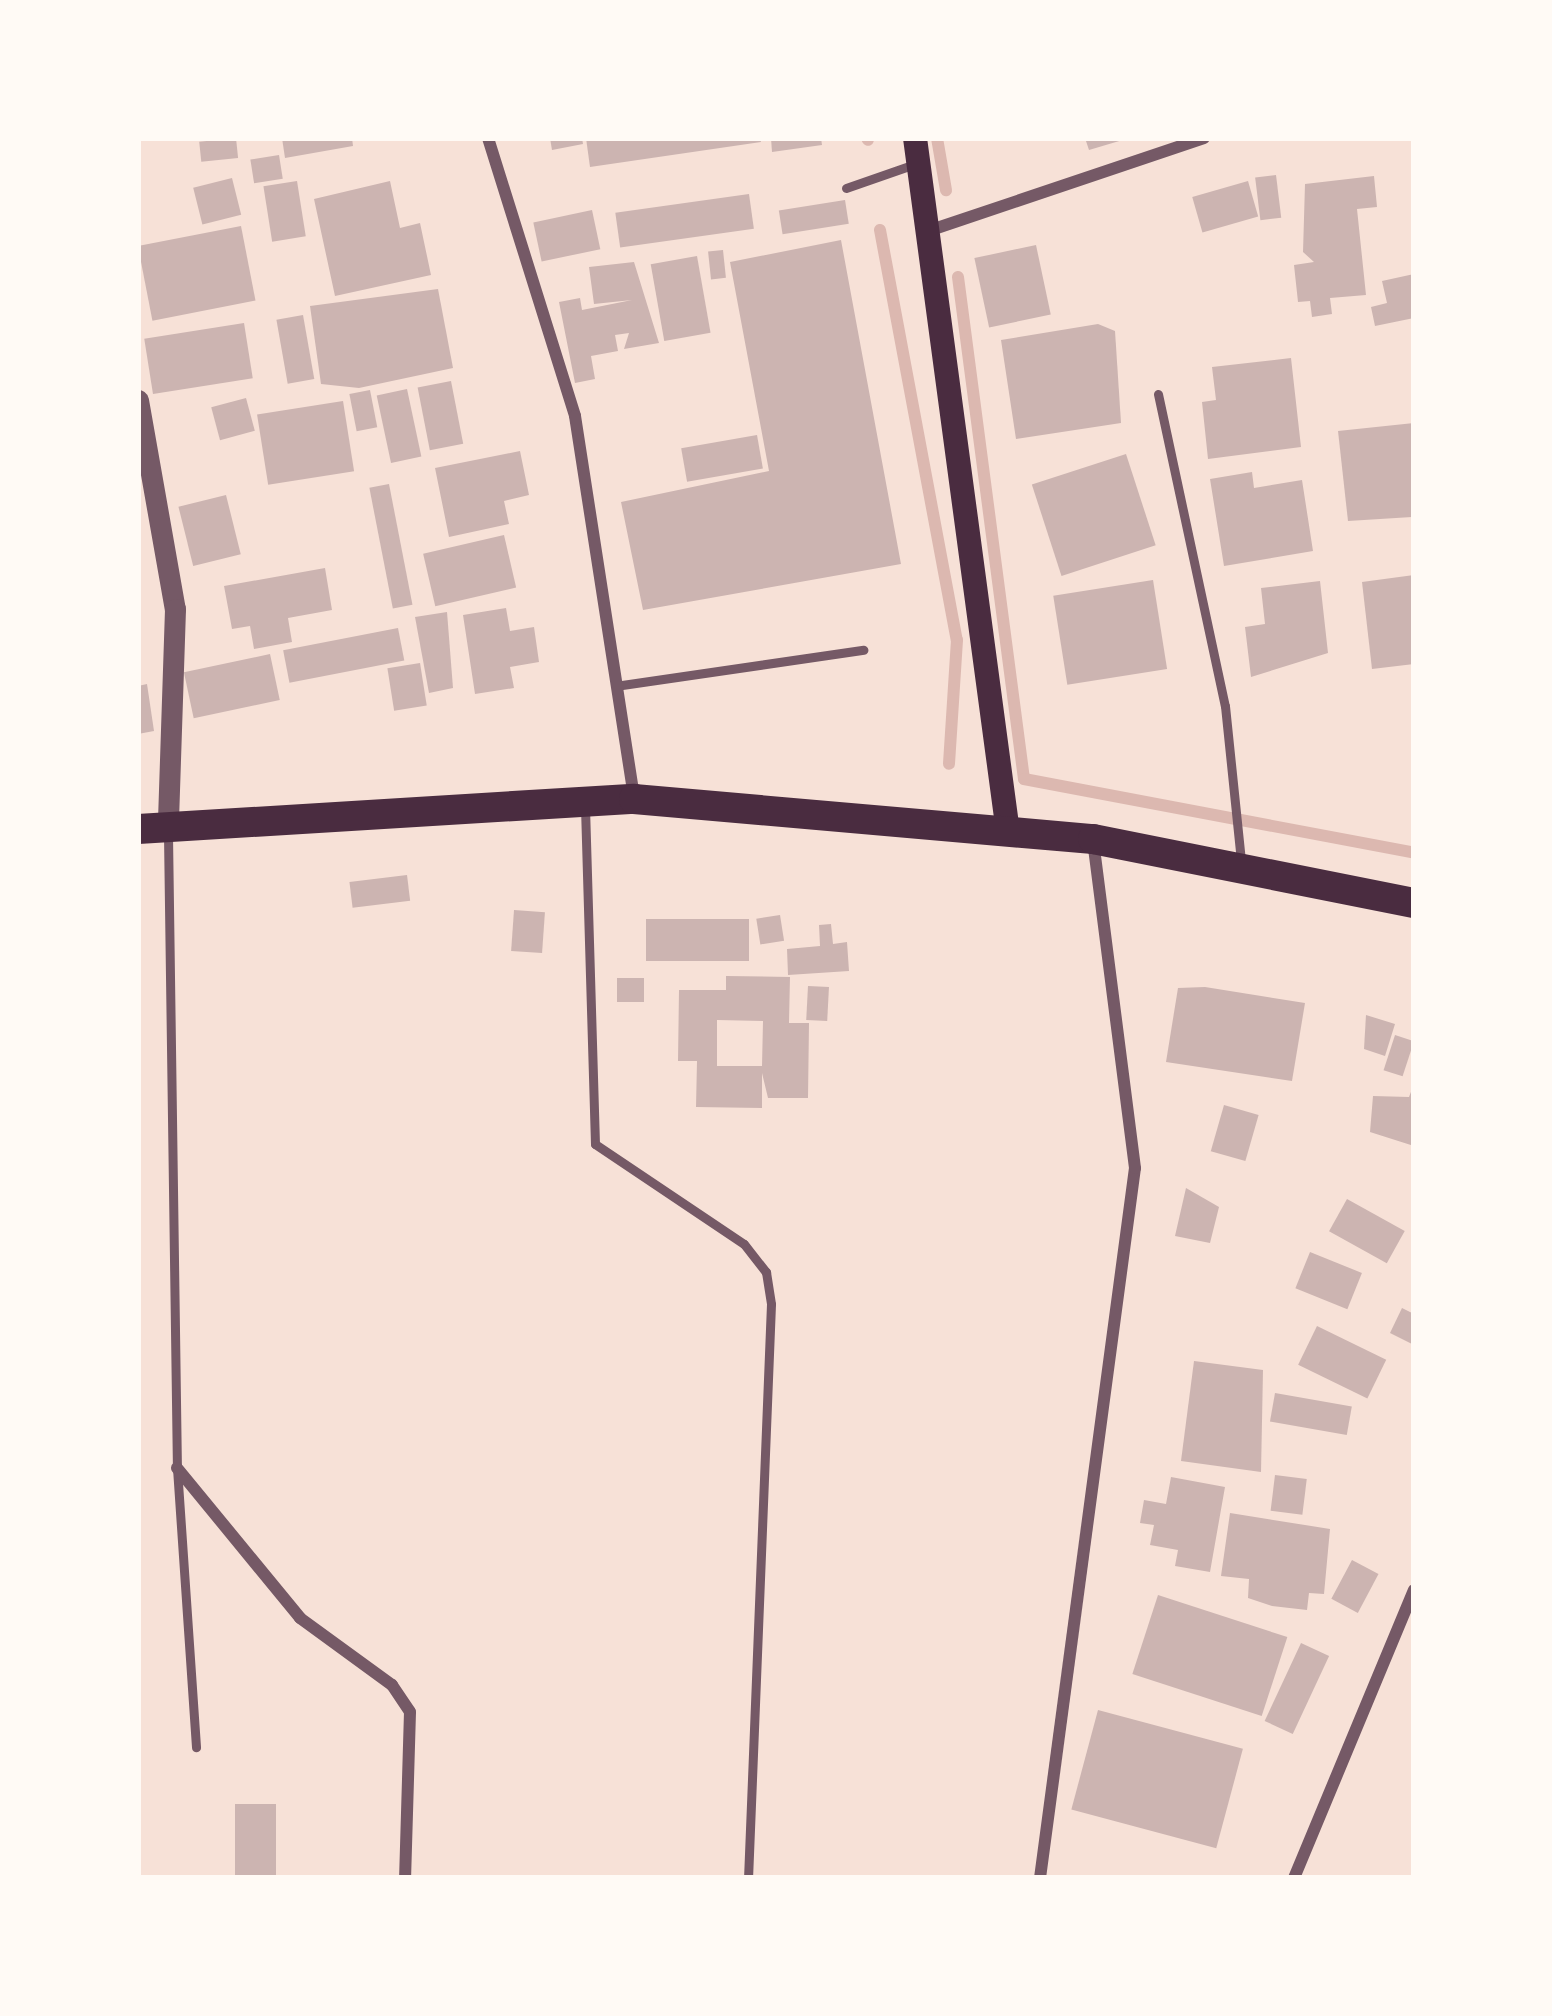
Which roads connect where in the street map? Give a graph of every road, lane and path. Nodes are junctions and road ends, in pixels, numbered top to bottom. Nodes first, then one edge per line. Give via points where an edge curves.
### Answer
1 (488, 138) edge
2 (1204, 138) edge
3 (917, 150) edge
4 (846, 188) dead end
5 (931, 230) junction
6 (1158, 394) dead end
7 (138, 400) edge
8 (863, 650) dead end
9 (622, 685) junction
10 (634, 799) junction
11 (585, 802) junction
12 (153, 826) edge
13 (1008, 832) junction
14 (1093, 839) junction
15 (1241, 865) junction
16 (1414, 903) edge
17 (177, 1468) junction
18 (1414, 1591) edge
19 (196, 1747) dead end
20 (405, 1878) edge
21 (748, 1878) edge
22 (1040, 1878) edge
23 (1294, 1878) edge

1 - 9 street via 575,416
2 - 5 street
3 - 4 lane
3 - 5 main road
5 - 13 main road
6 - 15 lane via 1226,706
7 - 12 street via 175,609
8 - 9 lane
9 - 10 street
10 - 11 main road
10 - 13 main road
11 - 12 main road
11 - 21 lane via 595,1144 744,1244 768,1288
12 - 17 lane
13 - 14 main road
14 - 15 main road
14 - 22 street via 1135,1168
15 - 16 main road
17 - 19 lane
17 - 20 street via 300,1618 392,1685 410,1712
18 - 23 street

